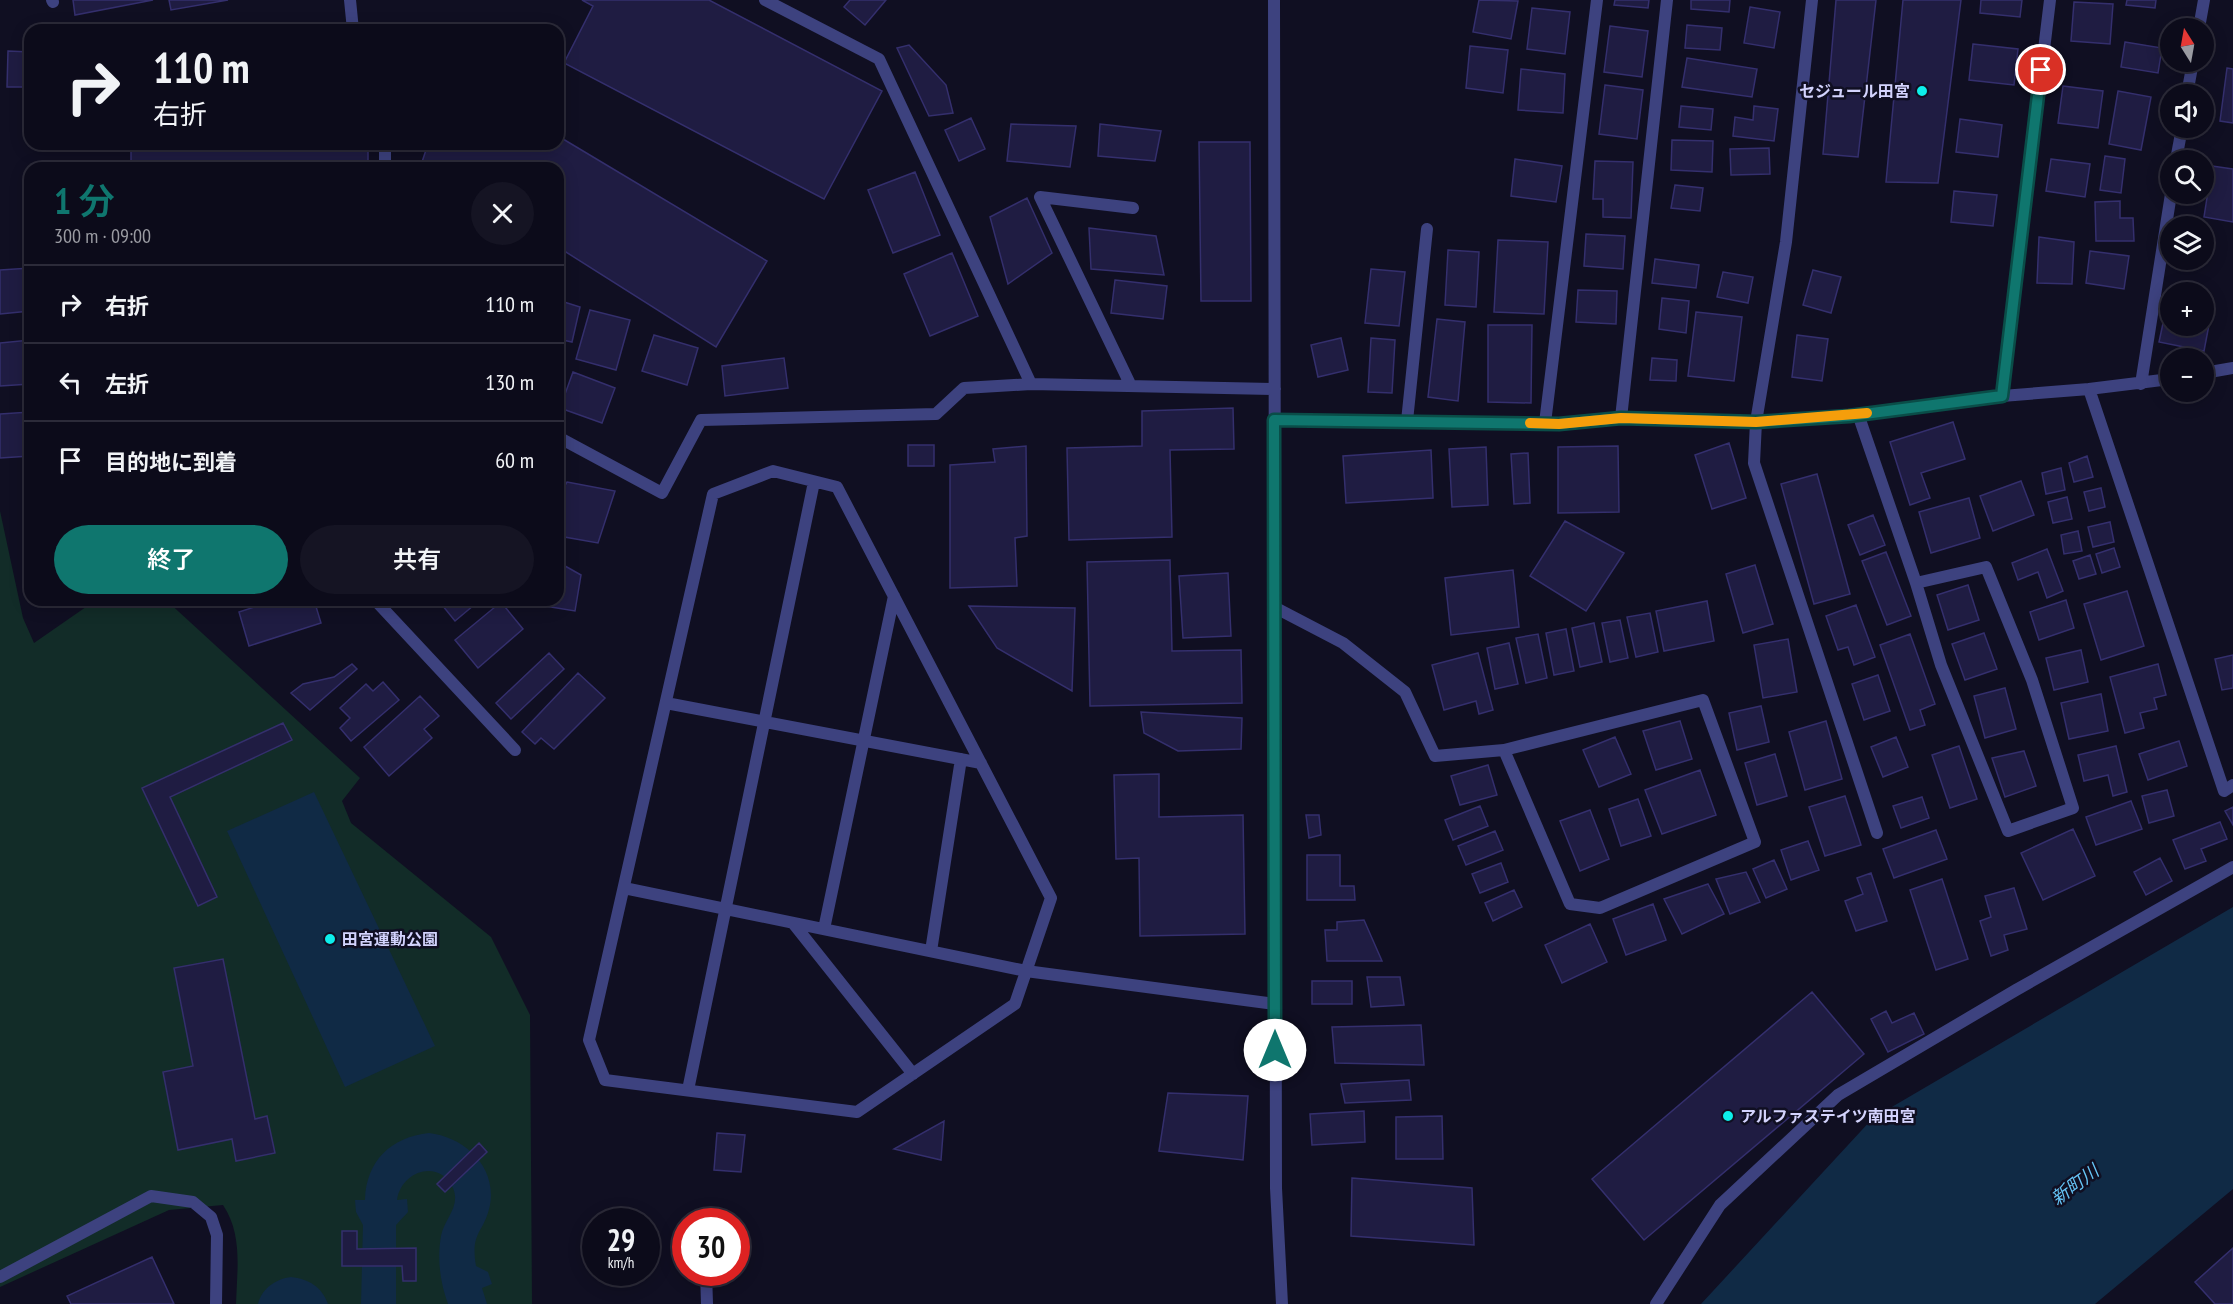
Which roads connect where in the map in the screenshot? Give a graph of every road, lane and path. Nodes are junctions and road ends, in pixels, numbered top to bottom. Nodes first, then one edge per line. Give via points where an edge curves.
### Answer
1 (350, 0) edge
2 (765, 0) edge
3 (1274, 0) edge
4 (1597, 0) edge
5 (1667, 0) edge
6 (1812, 0) edge
7 (2050, 0) edge
8 (2204, 0) edge
9 (2201, 18) edge
10 (352, 24) edge
11 (2168, 204) edge
12 (1132, 208) dead end
13 (1427, 229) dead end
14 (2233, 368) edge
15 (2214, 371) edge
16 (2160, 381) edge
17 (1030, 384) junction
18 (2141, 384) junction
19 (1131, 386) junction
20 (2089, 388) junction
21 (1275, 389) junction
22 (2002, 396) junction
23 (1858, 414) junction
24 (1621, 418) junction
25 (1274, 420) junction
26 (1407, 421) junction
27 (1756, 422) junction
28 (1545, 423) junction
29 (564, 440) edge
30 (814, 482) junction
31 (1916, 583) junction
32 (894, 596) junction
33 (381, 606) edge
34 (1274, 608) junction
35 (666, 703) junction
36 (765, 722) junction
37 (863, 740) junction
38 (515, 750) dead end
39 (1504, 750) junction
40 (961, 759) junction
41 (981, 763) junction
42 (2233, 785) edge
43 (1876, 833) dead end
44 (2233, 867) edge
45 (624, 888) junction
46 (725, 909) junction
47 (793, 923) junction
48 (824, 929) junction
49 (931, 951) junction
50 (1026, 970) junction
51 (1275, 1004) junction
52 (913, 1074) junction
53 (688, 1090) junction
54 (0, 1276) edge
55 (706, 1286) edge
56 (216, 1304) edge
57 (707, 1304) edge
58 (1282, 1304) edge
59 (1656, 1304) edge

1 - 10 street
2 - 17 street via 879,59
3 - 21 street
4 - 28 street
5 - 24 street
6 - 27 street via 1786,242
7 - 22 street
8 - 9 street
11 - 18 street
12 - 19 street via 1040,197
13 - 26 street
14 - 15 street
16 - 18 street
17 - 19 street
17 - 29 street via 964,388 936,414 701,420 662,493
18 - 20 street
19 - 21 street
20 - 22 street
20 - 42 street via 2224,791
21 - 25 street
22 - 23 street
23 - 27 street
23 - 31 street
24 - 27 street
24 - 28 street
25 - 26 street
25 - 34 street
26 - 28 street
27 - 43 street via 1754,463
30 - 32 street via 837,487
30 - 35 street via 773,471 713,494
30 - 36 street
31 - 31 street via 1941,665 2008,831 2073,808 2032,680 1986,567
32 - 37 street
32 - 41 street
33 - 38 street
34 - 39 street via 1343,643 1405,692 1435,756
34 - 51 street
35 - 36 street
35 - 45 street
36 - 37 street
36 - 46 street
37 - 40 street
37 - 48 street
39 - 39 street via 1570,904 1600,908 1755,842 1703,700
40 - 41 street
40 - 49 street
41 - 50 street via 1051,898
44 - 59 street via 1839,1095 1720,1205
45 - 46 street
45 - 53 street via 589,1040 604,1080
46 - 47 street
46 - 53 street
47 - 48 street
47 - 52 street
48 - 49 street
49 - 50 street
50 - 51 street
50 - 52 street via 1015,1004
51 - 58 street via 1276,1188
52 - 53 street via 857,1112
54 - 56 street via 151,1196 193,1202 211,1217 217,1235
55 - 57 street

